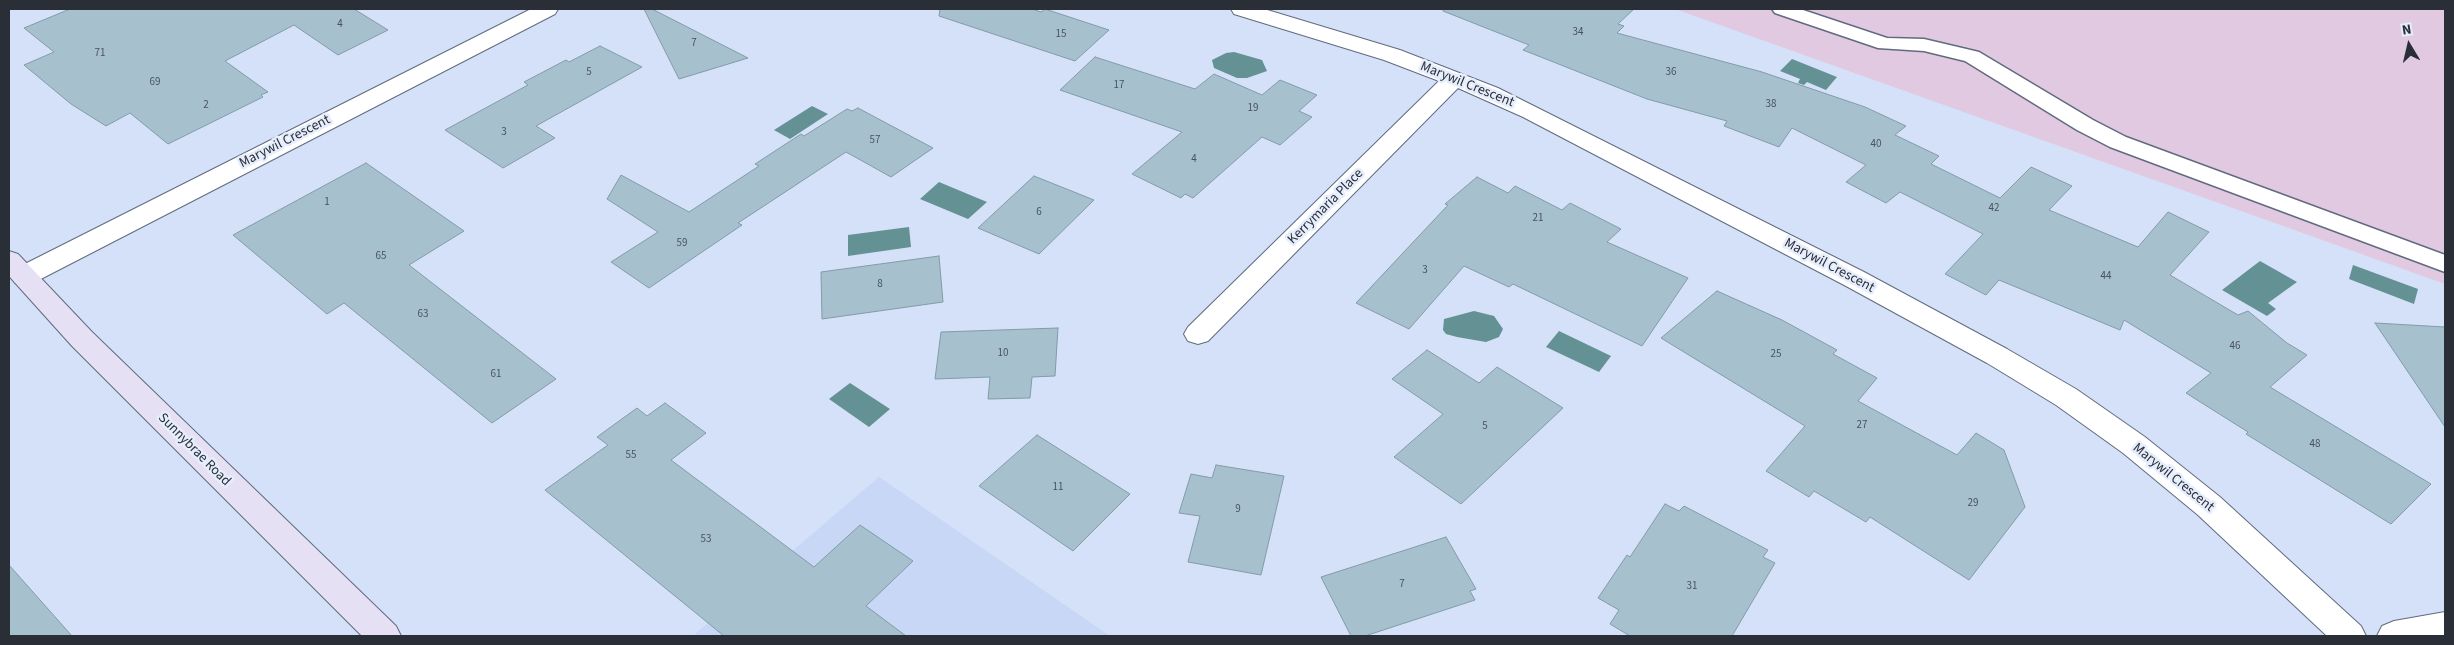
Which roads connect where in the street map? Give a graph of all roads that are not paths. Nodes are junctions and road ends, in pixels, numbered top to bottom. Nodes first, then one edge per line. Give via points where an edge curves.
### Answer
1 (547, 9) edge
2 (1242, 9) edge
3 (1782, 9) edge
4 (1454, 79) junction
5 (2445, 264) edge
6 (17, 268) edge
7 (1198, 334) dead end
8 (2445, 626) edge
9 (384, 636) edge
10 (2349, 636) edge
11 (2394, 636) edge

1 - 6 street, Marywil Crescent
2 - 4 street, Marywil Crescent via 1392,55
3 - 5 lane via 1885,44 1924,45 1972,56 2118,142
4 - 7 street, Kerrymaria Place
4 - 10 street, Marywil Crescent via 1506,100 1595,144 1855,279 2066,397 2134,445 2209,506
6 - 9 main road, Sunnybrae Road via 82,338
8 - 11 street

